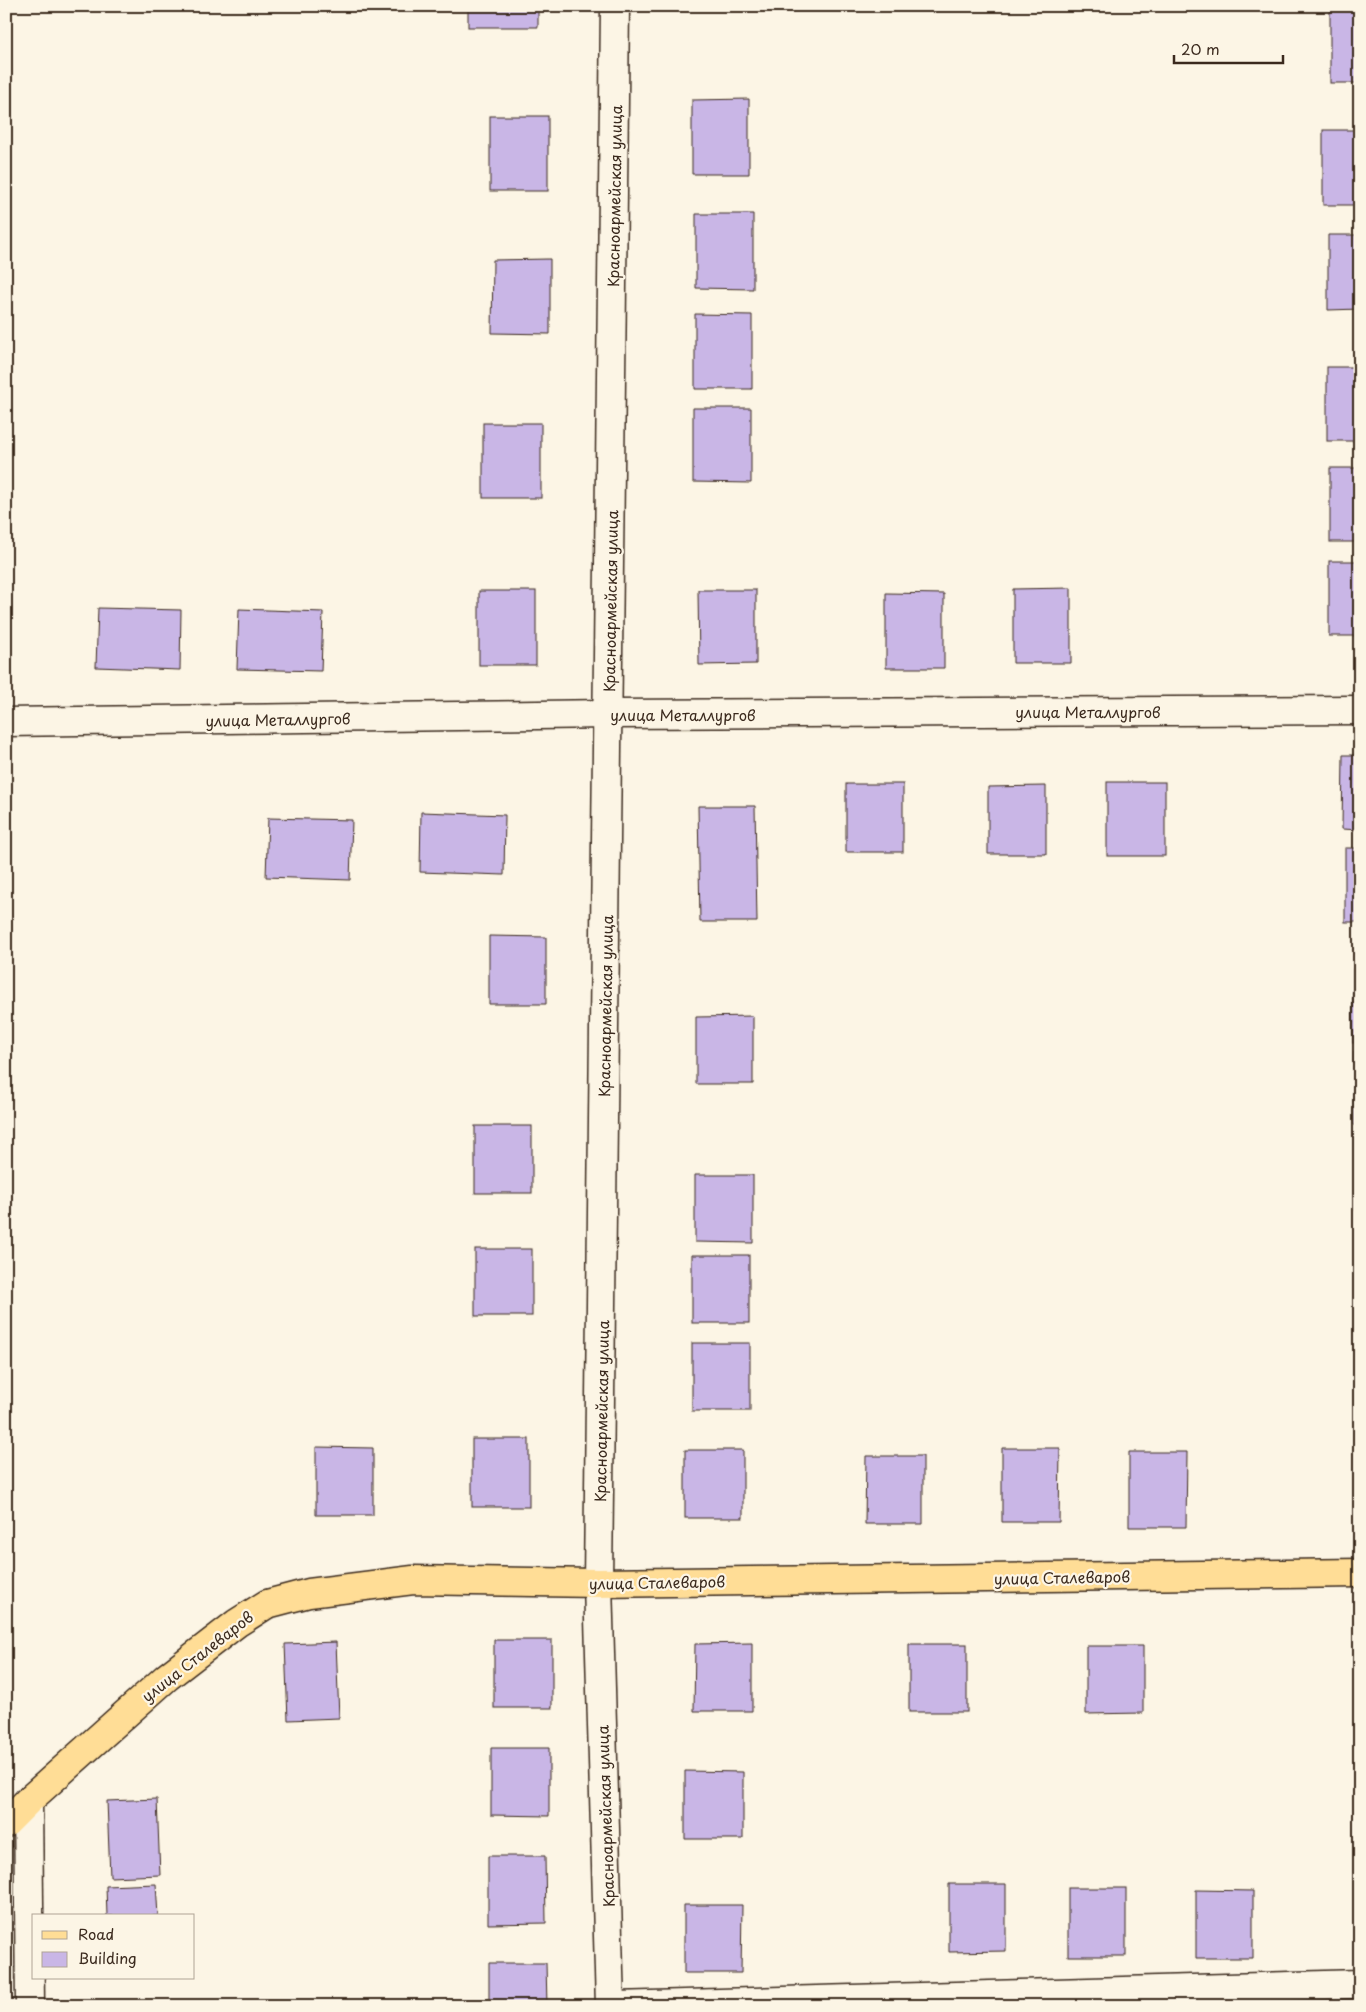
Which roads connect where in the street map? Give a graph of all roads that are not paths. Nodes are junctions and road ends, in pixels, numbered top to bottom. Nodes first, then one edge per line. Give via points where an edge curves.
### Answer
1 (615, 6) edge
2 (1360, 710) edge
3 (609, 714) junction
4 (6, 722) edge
5 (1360, 1573) edge
6 (598, 1583) junction
7 (28, 1800) junction
8 (6, 1823) edge
9 (1360, 1984) edge
10 (30, 2006) edge
11 (610, 2006) edge
12 (616, 2006) edge

1 - 3 street, Красноармейская улица
2 - 3 street, улица Металлургов
3 - 4 street, улица Металлургов
3 - 6 street, Красноармейская улица
5 - 6 main road, улица Сталеваров
6 - 7 main road, улица Сталеваров via 413,1580 309,1592 267,1604 167,1677
6 - 11 street, Красноармейская улица
7 - 8 main road, улица Сталеваров
7 - 10 street
9 - 12 street

